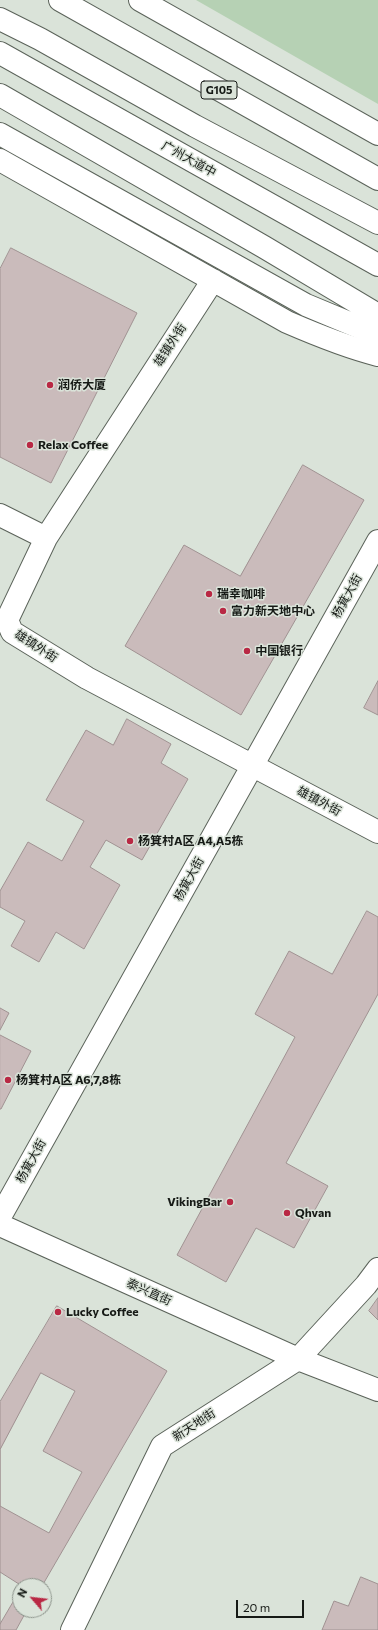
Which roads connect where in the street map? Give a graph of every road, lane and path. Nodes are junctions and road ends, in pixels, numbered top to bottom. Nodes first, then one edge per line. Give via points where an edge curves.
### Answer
1 (60, 0) edge
2 (140, 0) edge
3 (0, 13) edge
4 (0, 19) edge
5 (40, 39) junction
6 (0, 53) edge
7 (0, 95) edge
8 (0, 134) edge
9 (378, 134) edge
10 (0, 160) edge
11 (378, 179) edge
12 (378, 224) edge
13 (378, 265) edge
14 (213, 280) junction
15 (378, 315) edge
16 (378, 335) edge
17 (378, 355) edge
18 (0, 515) edge
19 (46, 538) junction
20 (378, 541) edge
21 (252, 766) junction
22 (378, 832) edge
23 (0, 1217) edge
24 (0, 1225) edge
25 (378, 1269) edge
26 (298, 1359) junction
27 (378, 1390) edge
28 (72, 1630) edge

1 - 11 main road, G105
2 - 9 main road
3 - 5 main road
4 - 5 main road
5 - 12 main road
6 - 13 main road, 广州大道中
7 - 15 main road
8 - 16 main road via 306,305
10 - 14 main road
14 - 17 main road via 287,322 351,348
14 - 19 main road, 雄镇外街
18 - 19 main road
19 - 21 main road, 雄镇外街 via 7,620 12,632 87,678
20 - 21 main road, 杨箕大街
21 - 22 main road, 雄镇外街
21 - 23 main road, 杨箕大街
24 - 26 main road, 泰兴直街
25 - 26 main road, 新天地街
26 - 27 main road, 泰兴直街
26 - 28 main road, 新天地街 via 162,1446

